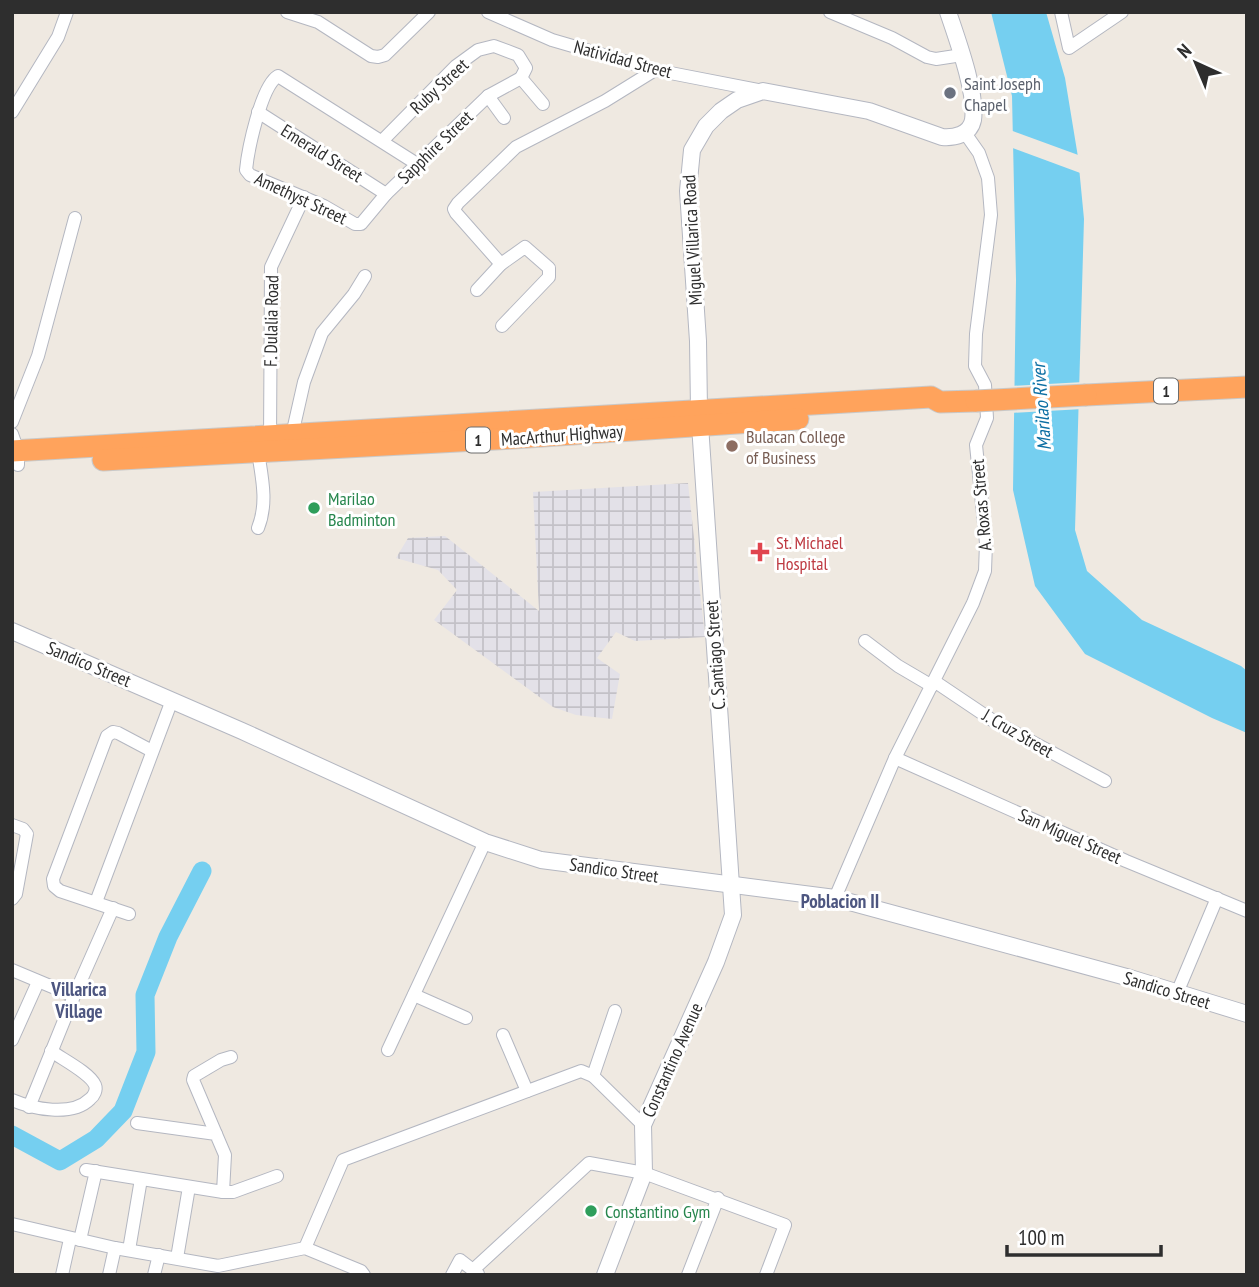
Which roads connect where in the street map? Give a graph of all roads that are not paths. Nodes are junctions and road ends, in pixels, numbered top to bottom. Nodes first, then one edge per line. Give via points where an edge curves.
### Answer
1 (67, 12) edge
2 (287, 12) edge
3 (429, 12) edge
4 (488, 12) edge
5 (830, 12) edge
6 (869, 12) edge
7 (948, 12) edge
8 (1061, 12) edge
9 (1122, 12) edge
10 (857, 23) junction
11 (962, 55) junction
12 (655, 70) junction
13 (521, 78) junction
14 (763, 91) junction
15 (488, 96) junction
16 (543, 104) dead end
17 (12, 112) edge
18 (258, 113) junction
19 (505, 118) dead end
20 (965, 133) junction
21 (382, 141) junction
22 (417, 164) junction
23 (386, 194) junction
24 (304, 197) junction
25 (75, 218) dead end
26 (358, 225) joint
27 (501, 264) junction
28 (365, 276) dead end
29 (477, 290) dead end
30 (502, 326) dead end
31 (1247, 387) edge
32 (699, 418) junction
33 (12, 422) edge
34 (292, 435) junction
35 (266, 447) junction
36 (14, 453) edge
37 (258, 528) dead end
38 (12, 631) edge
39 (865, 641) dead end
40 (933, 683) junction
41 (172, 700) junction
42 (152, 751) junction
43 (895, 758) junction
44 (1105, 781) dead end
45 (12, 825) edge
46 (485, 842) junction
47 (731, 885) junction
48 (835, 898) junction
49 (1217, 898) junction
50 (12, 899) edge
51 (96, 902) junction
52 (113, 908) junction
53 (1247, 911) edge
54 (129, 914) dead end
55 (12, 970) edge
56 (38, 982) junction
57 (1177, 993) junction
58 (414, 995) junction
59 (74, 996) junction
60 (615, 1011) dead end
61 (1247, 1014) edge
62 (466, 1018) dead end
63 (503, 1035) dead end
64 (12, 1040) edge
65 (388, 1050) dead end
66 (51, 1051) junction
67 (231, 1058) dead end
68 (593, 1076) junction
69 (527, 1091) junction
70 (12, 1100) edge
71 (29, 1107) junction
72 (137, 1123) dead end
73 (643, 1125) junction
74 (216, 1134) junction
75 (644, 1173) junction
76 (277, 1176) dead end
77 (141, 1179) junction
78 (189, 1187) junction
79 (222, 1192) junction
80 (718, 1198) junction
81 (12, 1224) edge
82 (75, 1239) junction
83 (115, 1248) junction
84 (305, 1248) junction
85 (129, 1250) junction
86 (159, 1255) junction
87 (177, 1258) junction
88 (217, 1270) edge
89 (476, 1273) edge
90 (62, 1275) edge
91 (109, 1275) edge
92 (154, 1275) edge
93 (364, 1275) edge
94 (452, 1275) edge
95 (605, 1275) edge
96 (688, 1275) edge
97 (766, 1275) edge

1 - 17 street via 58,37
2 - 3 street via 318,22 378,57
4 - 12 street, Natividad Street via 552,40
5 - 10 street
6 - 10 street
7 - 11 main road
8 - 9 street via 1069,48
10 - 11 street via 928,57
11 - 20 main road via 973,121
12 - 14 street, Natividad Street
12 - 27 street via 516,147 458,203 456,213
13 - 15 street, Sapphire Street
13 - 16 street
13 - 21 street, Ruby Street via 526,68 518,55 494,46 478,50 456,66
14 - 20 main road via 869,111 942,137
14 - 32 main road, Miguel Villarica Road via 721,111 696,141 689,160
15 - 19 street
15 - 22 street, Sapphire Street
18 - 21 street via 278,76
18 - 23 street, Emerald Street
18 - 24 street, Amethyst Street via 246,170
20 - 40 street, A. Roxas Street via 988,178 991,215 975,366 985,385 986,418 976,444 985,571
21 - 22 street
22 - 23 street, Sapphire Street
23 - 26 street, Sapphire Street
24 - 26 street, Amethyst Street
24 - 35 street, F. Dulalia Road via 271,267
25 - 33 street via 37,356
27 - 29 street
27 - 30 street via 524,247 550,273
28 - 34 street via 322,333
31 - 32 highway, MacArthur Highway / 1, bridge via 976,401 940,402 931,397
32 - 34 highway, MacArthur Highway / 1
32 - 35 highway, MacArthur Highway / 1
32 - 47 main road, C. Santiago Street
34 - 35 highway, MacArthur Highway / 1
35 - 36 highway, MacArthur Highway / 1
35 - 37 street, F. Dulalia Road via 263,514
38 - 41 main road, Sandico Street
39 - 40 street, J. Cruz Street via 898,666
40 - 43 street, A. Roxas Street
40 - 44 street, J. Cruz Street
41 - 42 street
41 - 46 main road, Sandico Street
42 - 51 street
42 - 51 street via 118,733 107,736 58,866 54,886
43 - 48 street, A. Roxas Street
43 - 49 street, San Miguel Street
45 - 50 street via 27,834
46 - 47 main road, Sandico Street via 541,860
46 - 58 street
47 - 48 main road, Sandico Street
47 - 73 main road, Constantino Avenue via 733,915 716,962
48 - 57 main road, Sandico Street
49 - 53 street, San Miguel Street
49 - 57 street
51 - 52 street
52 - 54 street
52 - 59 street
55 - 56 street
56 - 59 street
56 - 64 street
57 - 61 main road, Sandico Street
58 - 62 street
58 - 65 street
59 - 66 street
60 - 68 street
63 - 69 street
66 - 71 street
66 - 71 street via 86,1075 96,1089 93,1097 70,1109
67 - 74 street via 194,1076
68 - 69 street via 581,1071
68 - 73 street
69 - 84 street via 343,1160
70 - 71 street
72 - 74 street
73 - 75 main road, Constantino Avenue
74 - 79 street via 225,1155
75 - 80 street
75 - 89 street via 587,1164
75 - 95 main road, Constantino Avenue
76 - 79 street
77 - 78 street
77 - 82 street via 91,1171
77 - 85 street
78 - 79 street
78 - 87 street
80 - 96 street
80 - 97 street via 785,1225
81 - 82 street
82 - 83 street
82 - 90 street
83 - 85 street
83 - 91 street
84 - 88 street
84 - 93 street
85 - 86 street
86 - 87 street
86 - 92 street
87 - 88 street
89 - 94 street via 460,1259

